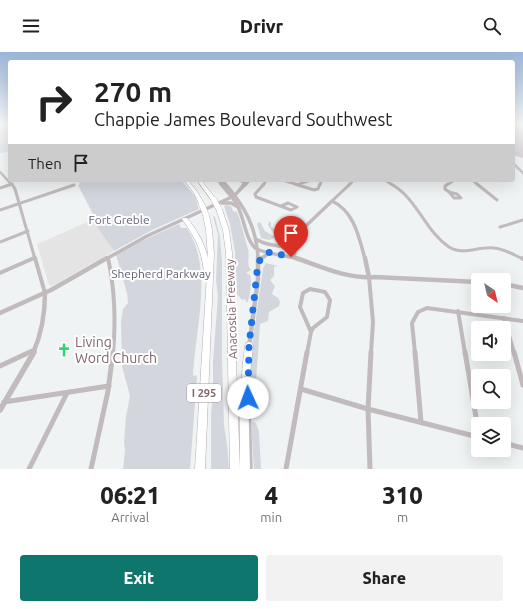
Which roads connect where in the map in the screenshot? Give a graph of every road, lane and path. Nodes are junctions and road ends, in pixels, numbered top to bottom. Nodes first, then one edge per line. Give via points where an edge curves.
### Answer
1 (515, 165) edge
2 (515, 167) edge
3 (519, 168) junction
4 (0, 172) edge
5 (523, 173) edge
6 (8, 180) edge
7 (188, 182) edge
8 (200, 182) edge
9 (222, 182) edge
10 (247, 182) edge
11 (265, 182) edge
12 (288, 182) edge
13 (306, 182) edge
14 (321, 182) edge
15 (352, 182) edge
16 (388, 182) edge
17 (451, 182) edge
18 (474, 182) edge
19 (12, 184) joint
20 (74, 185) dead end
21 (298, 185) junction
22 (0, 188) edge
23 (449, 192) dead end
24 (233, 196) junction
25 (497, 200) dead end
26 (332, 201) junction
27 (20, 204) junction
28 (219, 206) junction
29 (281, 206) dead end
30 (0, 210) edge
31 (240, 210) junction
32 (186, 219) junction
33 (523, 220) edge
34 (500, 227) dead end
35 (28, 231) junction
36 (257, 240) junction
37 (0, 242) edge
38 (271, 246) junction
39 (286, 247) junction
40 (259, 250) junction
41 (270, 252) junction
42 (293, 257) junction
43 (35, 258) junction
44 (108, 258) junction
45 (523, 258) edge
46 (258, 263) junction
47 (0, 273) edge
48 (369, 277) junction
49 (471, 282) edge
50 (511, 285) edge
51 (523, 288) edge
52 (45, 293) junction
53 (458, 311) junction
54 (0, 313) edge
55 (208, 317) junction
56 (504, 318) junction
57 (523, 321) edge
58 (311, 332) junction
59 (249, 346) junction
60 (35, 349) junction
61 (0, 366) edge
62 (523, 385) edge
63 (109, 386) junction
64 (301, 389) junction
65 (66, 393) junction
66 (4, 402) junction
67 (368, 409) junction
68 (0, 410) edge
69 (476, 417) edge
70 (421, 422) junction
71 (471, 435) edge
72 (511, 445) edge
73 (523, 448) edge
74 (29, 469) edge
75 (91, 469) edge
76 (200, 469) edge
77 (235, 469) edge
78 (245, 469) edge
79 (250, 469) edge
80 (286, 469) edge
81 (370, 469) edge

1 - 3 street
2 - 3 street
3 - 5 street
4 - 6 street
7 - 55 highway, Anacostia Freeway / I 295, bridge via 196,193 209,228 211,247
8 - 28 highway, Anacostia Freeway / I 295, bridge
9 - 24 street
10 - 24 street
11 - 29 street via 256,197
12 - 21 street
13 - 21 street
14 - 21 street via 317,190
15 - 26 street
16 - 45 street via 400,189 425,222 451,247 463,251 495,248
17 - 23 street via 445,186
18 - 25 street
19 - 22 street
19 - 27 street
20 - 27 street
24 - 28 street
24 - 31 street
24 - 36 street via 251,218
26 - 39 street
26 - 48 street via 341,205 349,214
27 - 30 street
27 - 35 street
28 - 31 street via 232,204
28 - 32 street
28 - 77 highway, Anacostia Freeway / I 295 via 229,253
31 - 40 street via 250,242
32 - 44 street
32 - 55 highway via 196,234 204,254
33 - 34 street
35 - 37 street
35 - 43 street
36 - 38 street
36 - 40 street
38 - 39 street
38 - 41 street
39 - 42 street via 294,250
40 - 41 street
40 - 46 street
41 - 42 street
41 - 46 street
42 - 48 street via 341,274
43 - 47 street
43 - 52 street
44 - 52 street
44 - 63 street via 114,311
46 - 59 street
48 - 49 street
48 - 67 street via 373,322
50 - 51 street
52 - 54 street
52 - 60 street via 44,319
53 - 56 street
53 - 69 street
53 - 70 street via 427,308 418,312 412,323
55 - 76 highway, Anacostia Freeway / I 295
56 - 57 street
56 - 62 street
58 - 58 street via 328,317 330,300 325,292 310,289 304,293 300,307
58 - 64 street
59 - 78 highway via 244,392
59 - 79 street via 247,382
60 - 61 street
60 - 66 street
63 - 65 street
63 - 75 street
64 - 67 street
64 - 80 street
65 - 66 street
65 - 74 street
66 - 68 street
67 - 70 street
67 - 81 street
70 - 71 street
72 - 73 street

